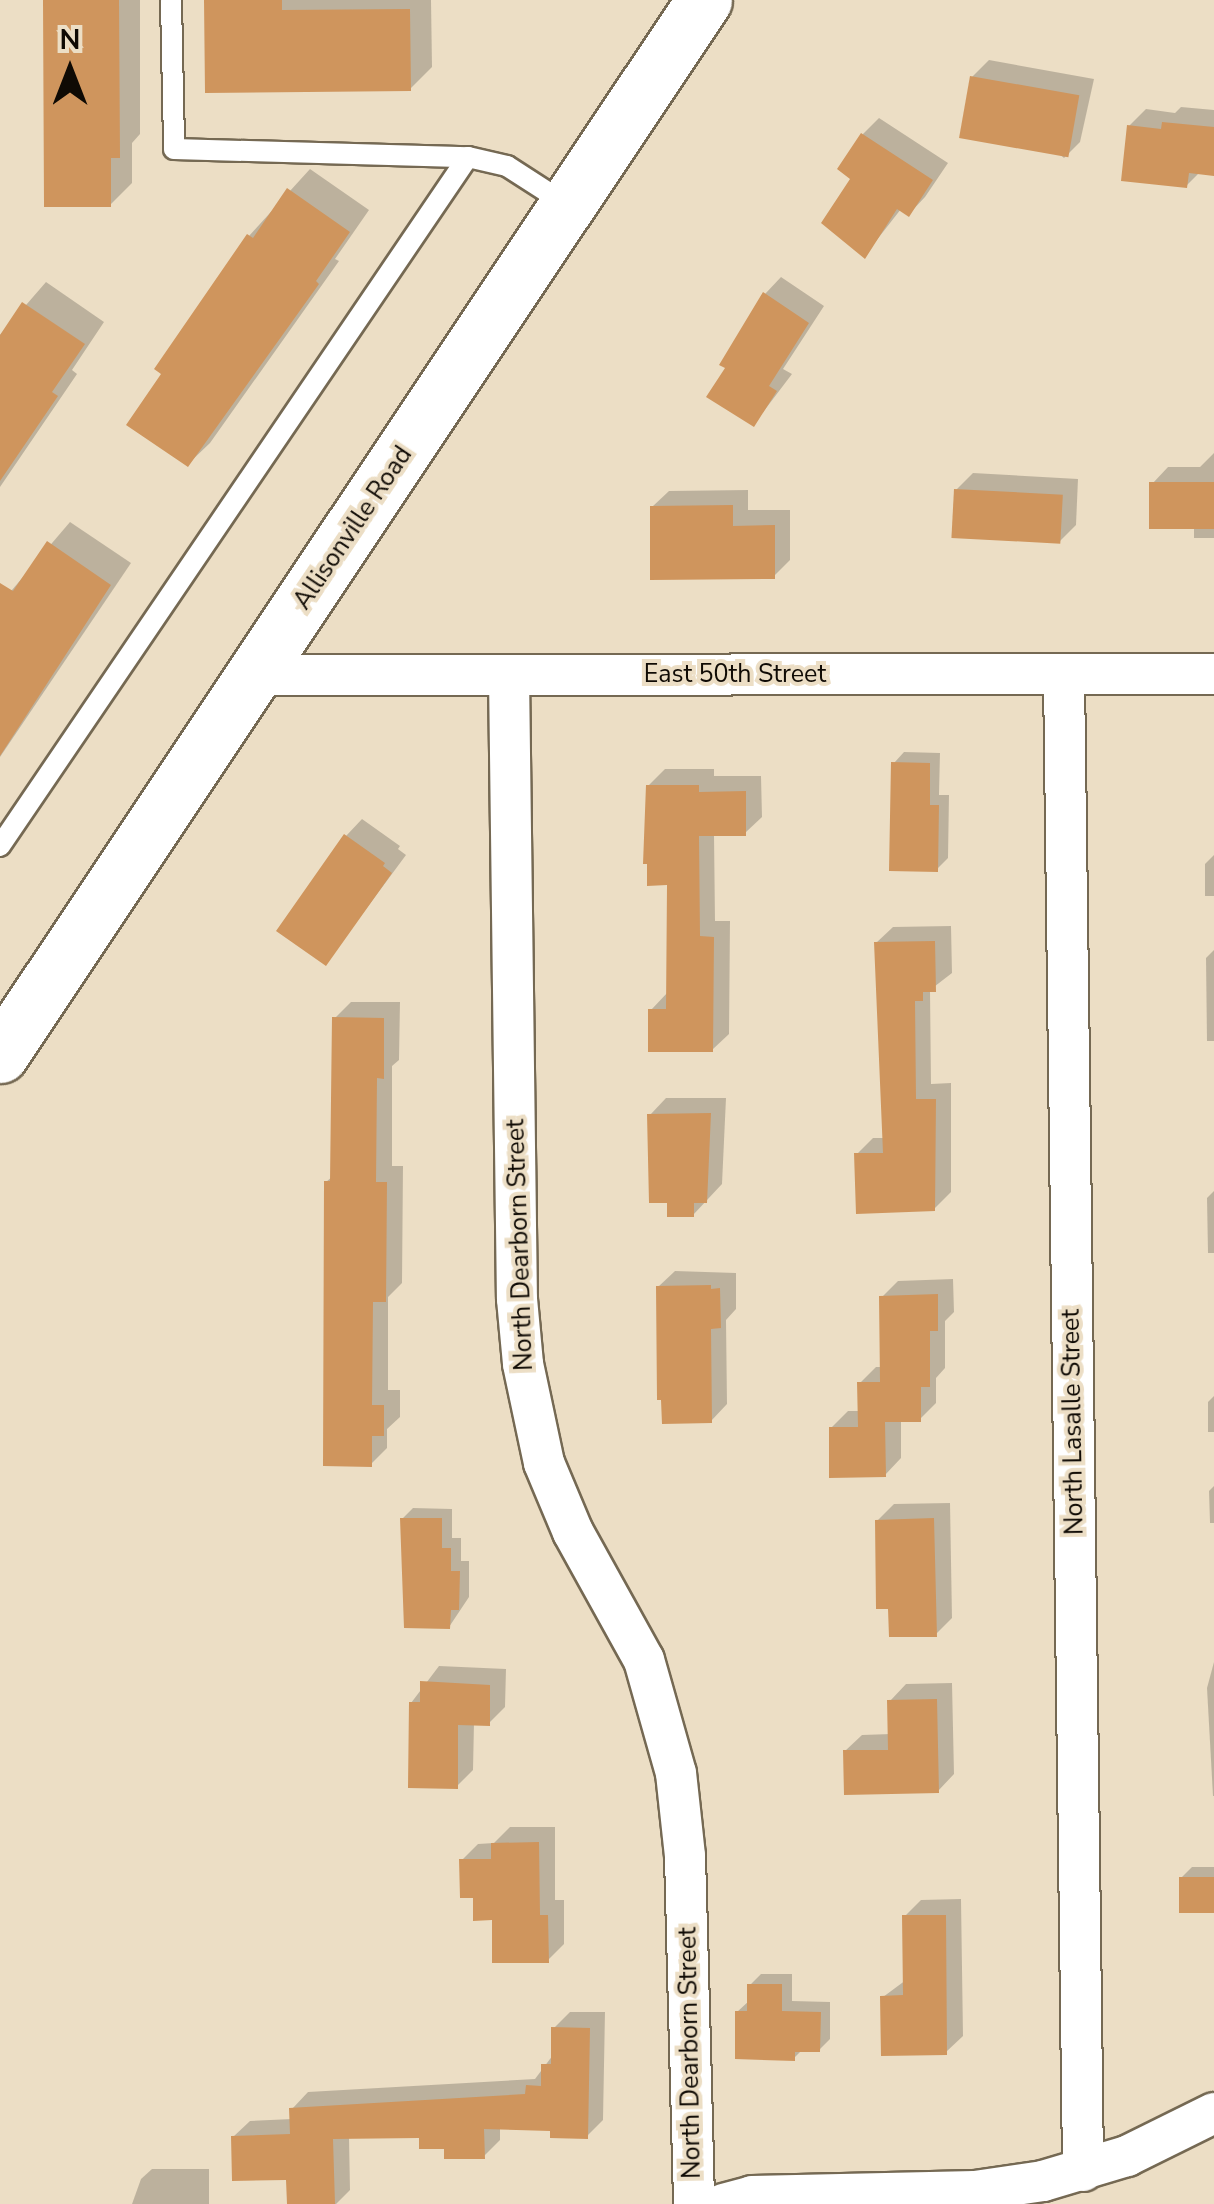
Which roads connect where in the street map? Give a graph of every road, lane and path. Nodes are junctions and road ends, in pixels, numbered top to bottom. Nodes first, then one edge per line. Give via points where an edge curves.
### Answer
1 (171, 0) edge
2 (704, 0) edge
3 (468, 157) junction
4 (568, 205) junction
5 (1064, 674) junction
6 (1214, 674) edge
7 (255, 675) junction
8 (509, 675) junction
9 (0, 846) edge
10 (0, 1055) edge
11 (1214, 2113) edge
12 (1083, 2171) junction
13 (694, 2204) edge
14 (722, 2204) edge

1 - 3 lane via 174,149
2 - 4 main road, Allisonville Road
3 - 4 lane via 508,166
3 - 9 lane
4 - 7 main road, Allisonville Road
5 - 6 street, East 50th Street
5 - 8 street, East 50th Street
5 - 12 street, North Lasalle Street
7 - 8 street, East 50th Street
7 - 10 main road, Allisonville Road
8 - 13 street, North Dearborn Street via 522,1364 544,1463 573,1532 644,1660 676,1773 685,1856
11 - 12 street
12 - 14 street via 1002,2188 752,2196

